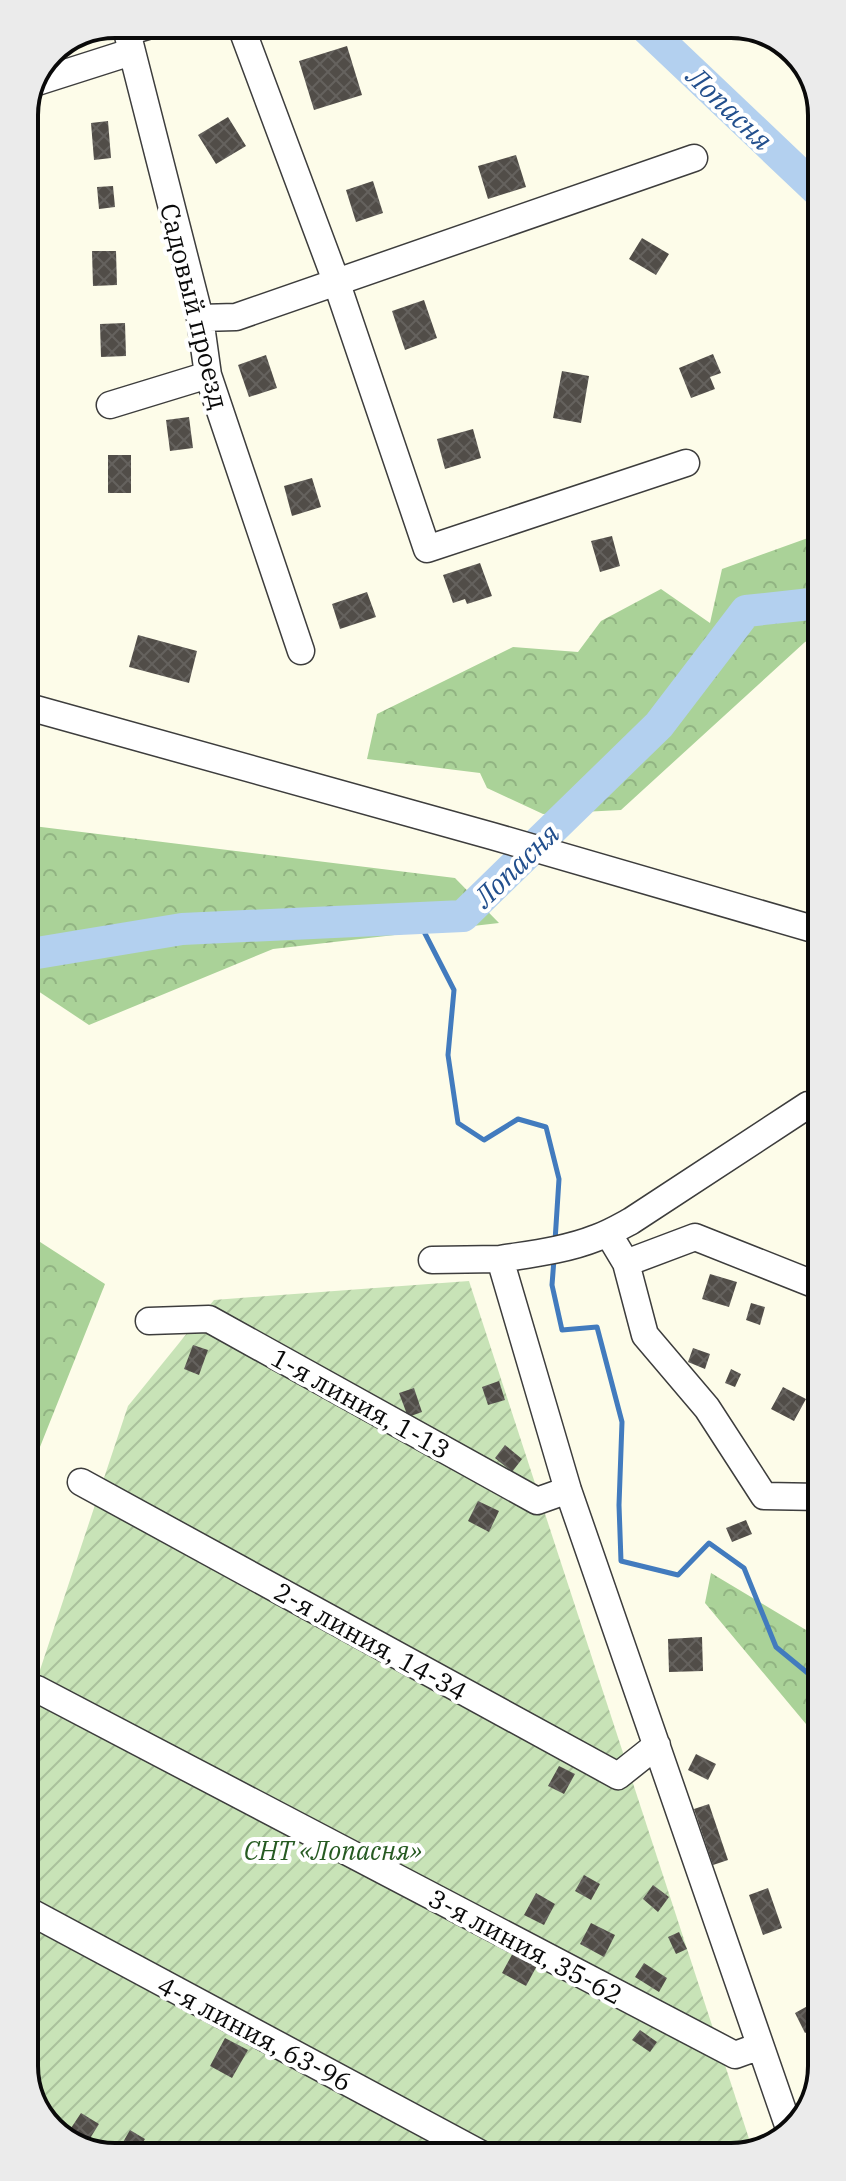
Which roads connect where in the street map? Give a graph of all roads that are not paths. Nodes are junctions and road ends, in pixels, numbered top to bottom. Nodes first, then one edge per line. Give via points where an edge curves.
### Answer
1 (124, 38) edge
2 (129, 38) edge
3 (245, 38) edge
4 (49, 76) edge
5 (694, 158) dead end
6 (336, 281) junction
7 (200, 318) junction
8 (208, 375) junction
9 (110, 405) dead end
10 (686, 463) dead end
11 (301, 651) dead end
12 (38, 710) edge
13 (808, 928) edge
14 (808, 1105) edge
15 (601, 1236) junction
16 (500, 1259) junction
17 (432, 1260) dead end
18 (626, 1263) junction
19 (808, 1282) edge
20 (149, 1321) dead end
21 (81, 1482) dead end
22 (568, 1490) junction
23 (808, 1497) edge
24 (38, 1690) edge
25 (657, 1745) junction
26 (38, 1916) edge
27 (760, 2046) junction
28 (786, 2120) edge
29 (461, 2143) edge

1 - 4 street
2 - 7 street, Садовый проезд
3 - 6 street
5 - 6 street
6 - 7 street via 236,317
6 - 10 street via 427,549
7 - 8 street, Садовый проезд
8 - 9 street
8 - 11 street, Садовый проезд
12 - 13 street
14 - 15 street
15 - 16 street
15 - 18 street
16 - 17 street
16 - 22 street
18 - 19 street via 695,1237
18 - 23 street via 645,1335 707,1408 764,1496
20 - 22 street, 1-я линия, 1-13 via 209,1319 537,1501
21 - 25 street, 2-я линия, 14-34 via 618,1776
22 - 25 street
24 - 27 street, 3-я линия, 35-62 via 735,2055
25 - 27 street
26 - 29 street, 4-я линия, 63-96
27 - 28 street

